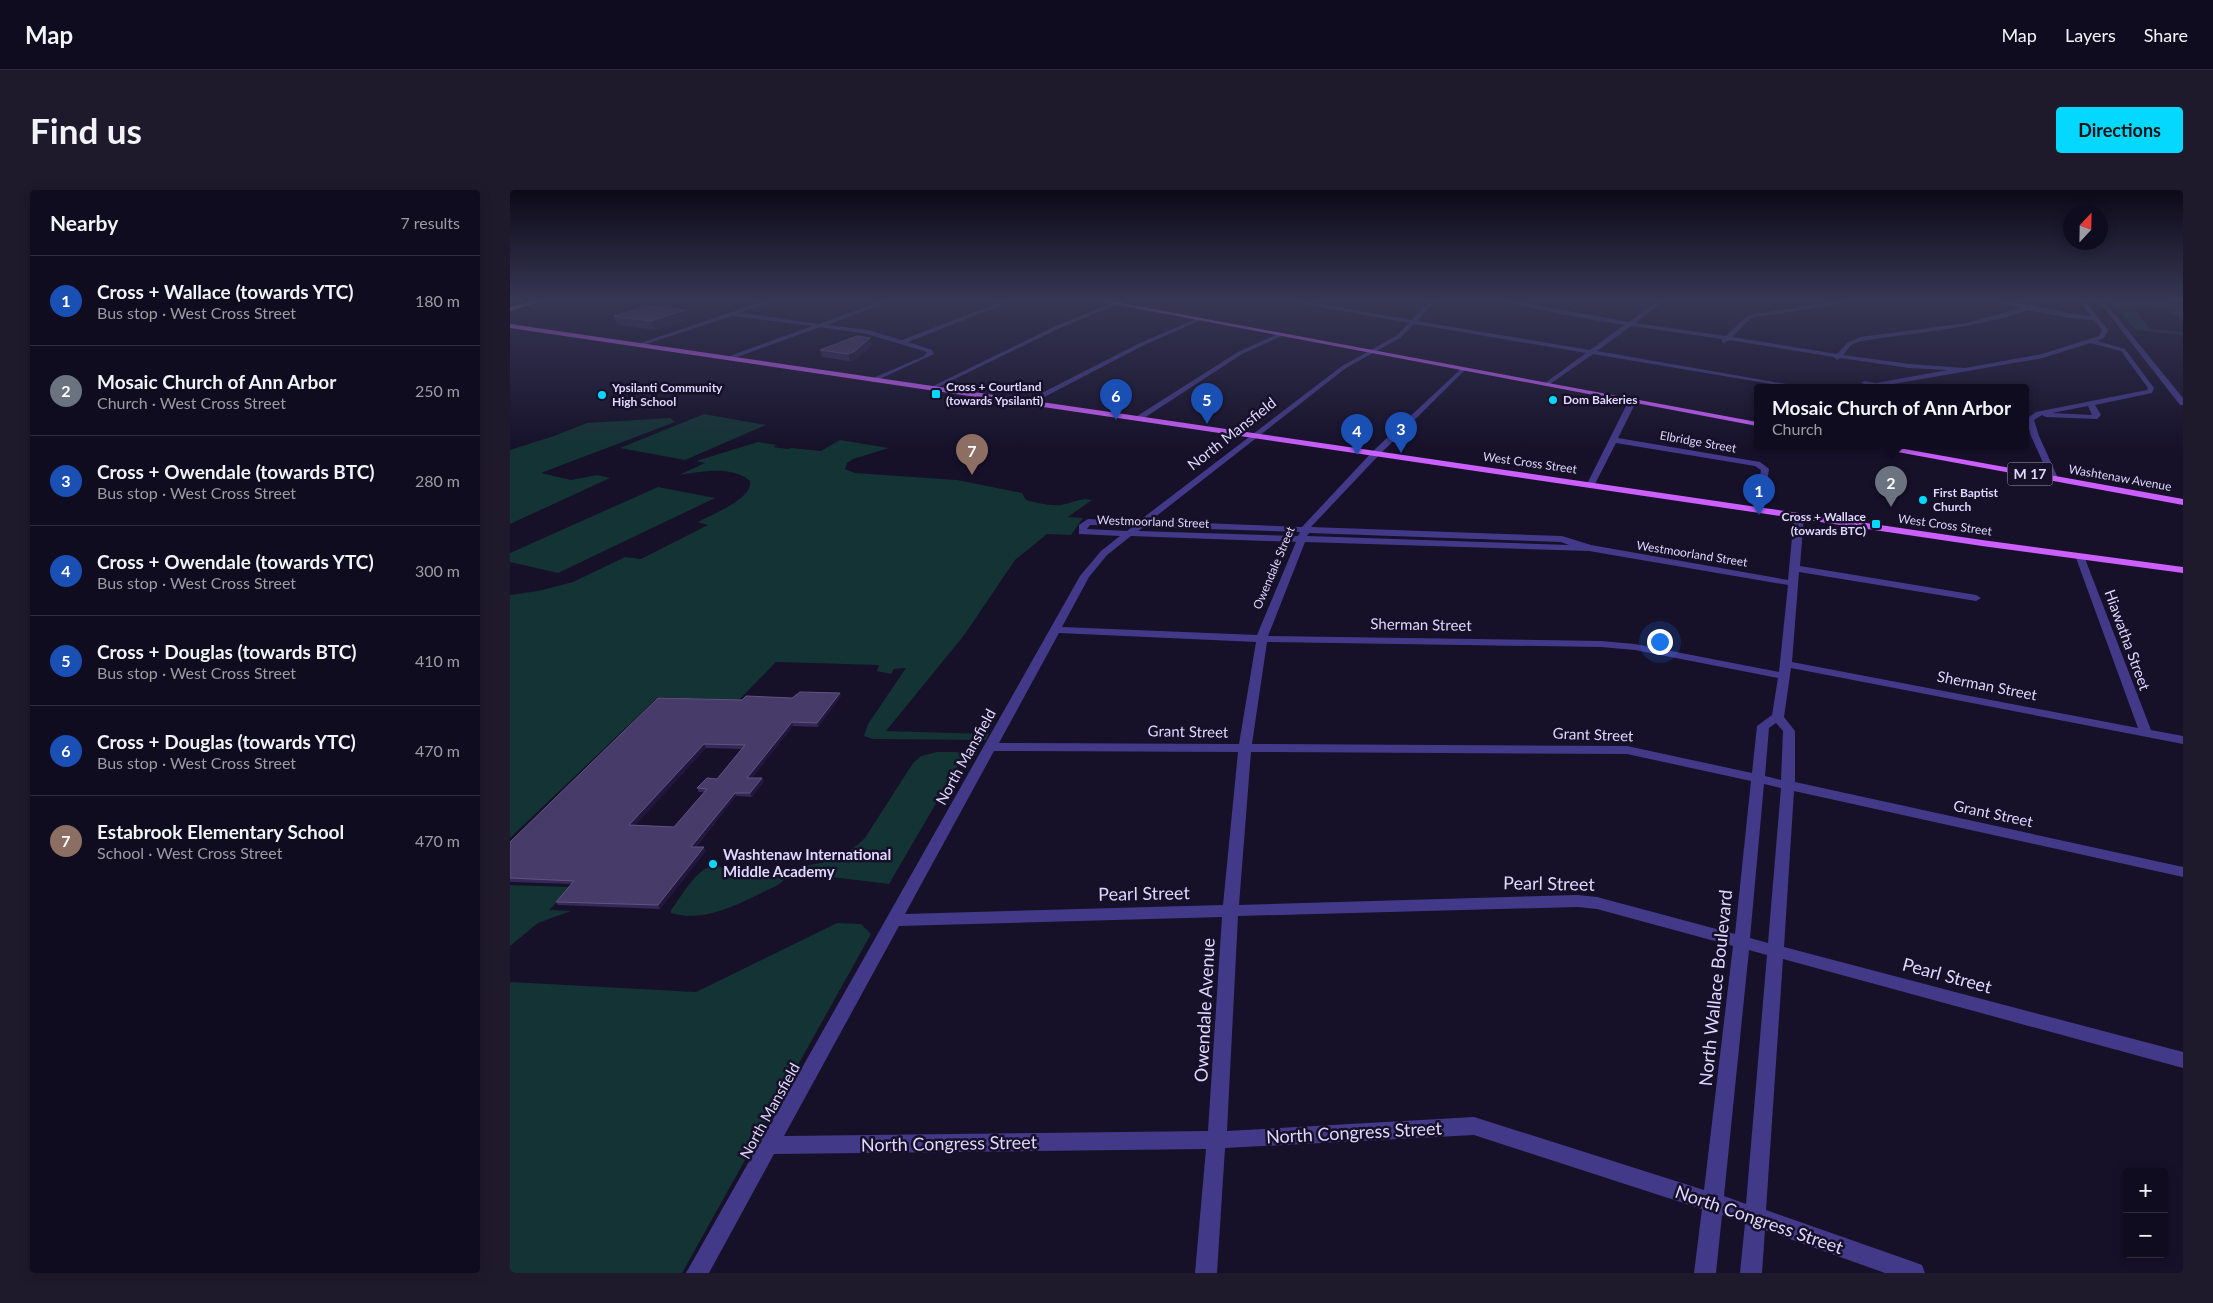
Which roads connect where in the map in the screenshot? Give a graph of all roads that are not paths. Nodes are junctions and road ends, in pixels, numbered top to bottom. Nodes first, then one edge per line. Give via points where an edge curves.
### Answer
1 (677, 351) edge
2 (750, 351) edge
3 (928, 351) edge
4 (1009, 351) edge
5 (1129, 351) edge
6 (1247, 351) edge
7 (1365, 351) edge
8 (1583, 351) edge
9 (1795, 351) edge
10 (1843, 351) edge
11 (2060, 351) edge
12 (2123, 351) edge
13 (2142, 351) edge
14 (1373, 352) junction
15 (1592, 352) junction
16 (1838, 357) junction
17 (729, 358) junction
18 (1879, 362) junction
19 (1962, 368) junction
20 (1463, 369) junction
21 (1865, 374) dead end
22 (873, 380) junction
23 (1547, 384) junction
24 (1782, 384) edge
25 (1864, 384) edge
26 (1876, 384) edge
27 (1886, 384) edge
28 (932, 388) junction
29 (1633, 400) junction
30 (1028, 402) junction
31 (2183, 403) edge
32 (2091, 404) junction
33 (2036, 414) junction
34 (1138, 418) junction
35 (1754, 423) edge
36 (1256, 436) junction
37 (1614, 440) junction
38 (1893, 449) edge
39 (1376, 453) junction
40 (2054, 478) junction
41 (1591, 484) junction
42 (2183, 502) edge
43 (1760, 510) junction
44 (1799, 516) junction
45 (1142, 524) junction
46 (1129, 534) junction
47 (1302, 535) junction
48 (2081, 558) junction
49 (1793, 568) junction
50 (2183, 570) edge
51 (1791, 583) junction
52 (1976, 598) dead end
53 (1055, 630) junction
54 (1262, 639) junction
55 (1785, 670) junction
56 (1778, 717) junction
57 (2146, 733) junction
58 (2183, 740) edge
59 (990, 747) junction
60 (1245, 749) junction
61 (1758, 779) junction
62 (1788, 785) junction
63 (2183, 872) edge
64 (1232, 912) junction
65 (894, 920) junction
66 (1741, 941) junction
67 (1775, 950) junction
68 (2183, 1060) edge
69 (1216, 1140) junction
70 (769, 1145) junction
71 (1713, 1203) junction
72 (1754, 1216) junction
73 (698, 1273) edge
74 (1206, 1273) edge
75 (1705, 1273) edge
76 (1751, 1273) edge
77 (1914, 1273) edge

1 - 17 main road, West Cross Street
2 - 17 street
3 - 22 street via 931,354
4 - 28 street
5 - 30 street
6 - 34 street
7 - 14 main road
8 - 15 street
9 - 16 street
10 - 16 street
11 - 19 street
12 - 32 street via 2151,388 2150,392
13 - 31 street
14 - 20 main road
14 - 36 street, North Mansfield via 1344,367
15 - 23 street
15 - 24 street
16 - 18 street
17 - 22 main road, West Cross Street
18 - 19 street
18 - 26 street
19 - 27 street
20 - 23 main road
20 - 39 street, Owendale Street
21 - 25 street
22 - 28 main road, West Cross Street
23 - 29 main road
28 - 30 main road, West Cross Street
29 - 35 main road
29 - 37 street
30 - 34 main road, West Cross Street
32 - 33 street
32 - 33 street via 2097,415 2094,417
33 - 40 street via 2030,419
34 - 36 main road, West Cross Street
36 - 39 main road, West Cross Street
36 - 45 street, North Mansfield
37 - 41 street
37 - 43 street, Elbridge Street via 1757,464 1765,468
38 - 40 main road, Washtenaw Avenue / M 17
39 - 41 main road, West Cross Street
39 - 47 street, Owendale Street via 1324,505
40 - 42 main road, Washtenaw Avenue / M 17
41 - 43 main road, West Cross Street
43 - 44 main road, West Cross Street
44 - 48 main road, West Cross Street
44 - 49 street
45 - 46 street, North Mansfield
45 - 46 street, Westmoorland Street via 1088,522 1082,527 1082,532
45 - 47 street, Westmoorland Street
46 - 47 street, Westmoorland Street
46 - 53 street, North Mansfield via 1094,564
47 - 51 street, Westmoorland Street via 1589,548
47 - 54 street, Owendale Street
48 - 50 main road, West Cross Street
48 - 57 street, Hiawatha Street
49 - 51 street
49 - 52 street
51 - 55 street
53 - 54 street, Sherman Street
53 - 59 street, North Mansfield
54 - 55 street, Sherman Street via 1601,644
54 - 60 street, Owendale Street
55 - 56 street
55 - 57 street, Sherman Street
56 - 61 street, North Wallace Boulevard via 1763,726
56 - 62 street via 1789,731
57 - 58 street, Sherman Street
59 - 60 street, Grant Street
59 - 65 street, North Mansfield
60 - 61 street, Grant Street via 1627,750
60 - 64 street, Owendale Avenue
61 - 62 street, Grant Street
61 - 66 street, North Wallace Boulevard
62 - 63 street, Grant Street
62 - 67 street
64 - 65 street, Pearl Street
64 - 66 street, Pearl Street via 1577,901 1596,903
64 - 69 street, Owendale Avenue
65 - 70 street, North Mansfield
66 - 67 street, Pearl Street
66 - 71 street, North Wallace Boulevard
67 - 68 street, Pearl Street
67 - 72 street
69 - 70 street, North Congress Street
69 - 71 street, North Congress Street via 1474,1126
69 - 74 street, Owendale Avenue
70 - 73 street, North Mansfield
71 - 72 street, North Congress Street
71 - 75 street, North Wallace Boulevard
72 - 76 street
72 - 77 street, North Congress Street

